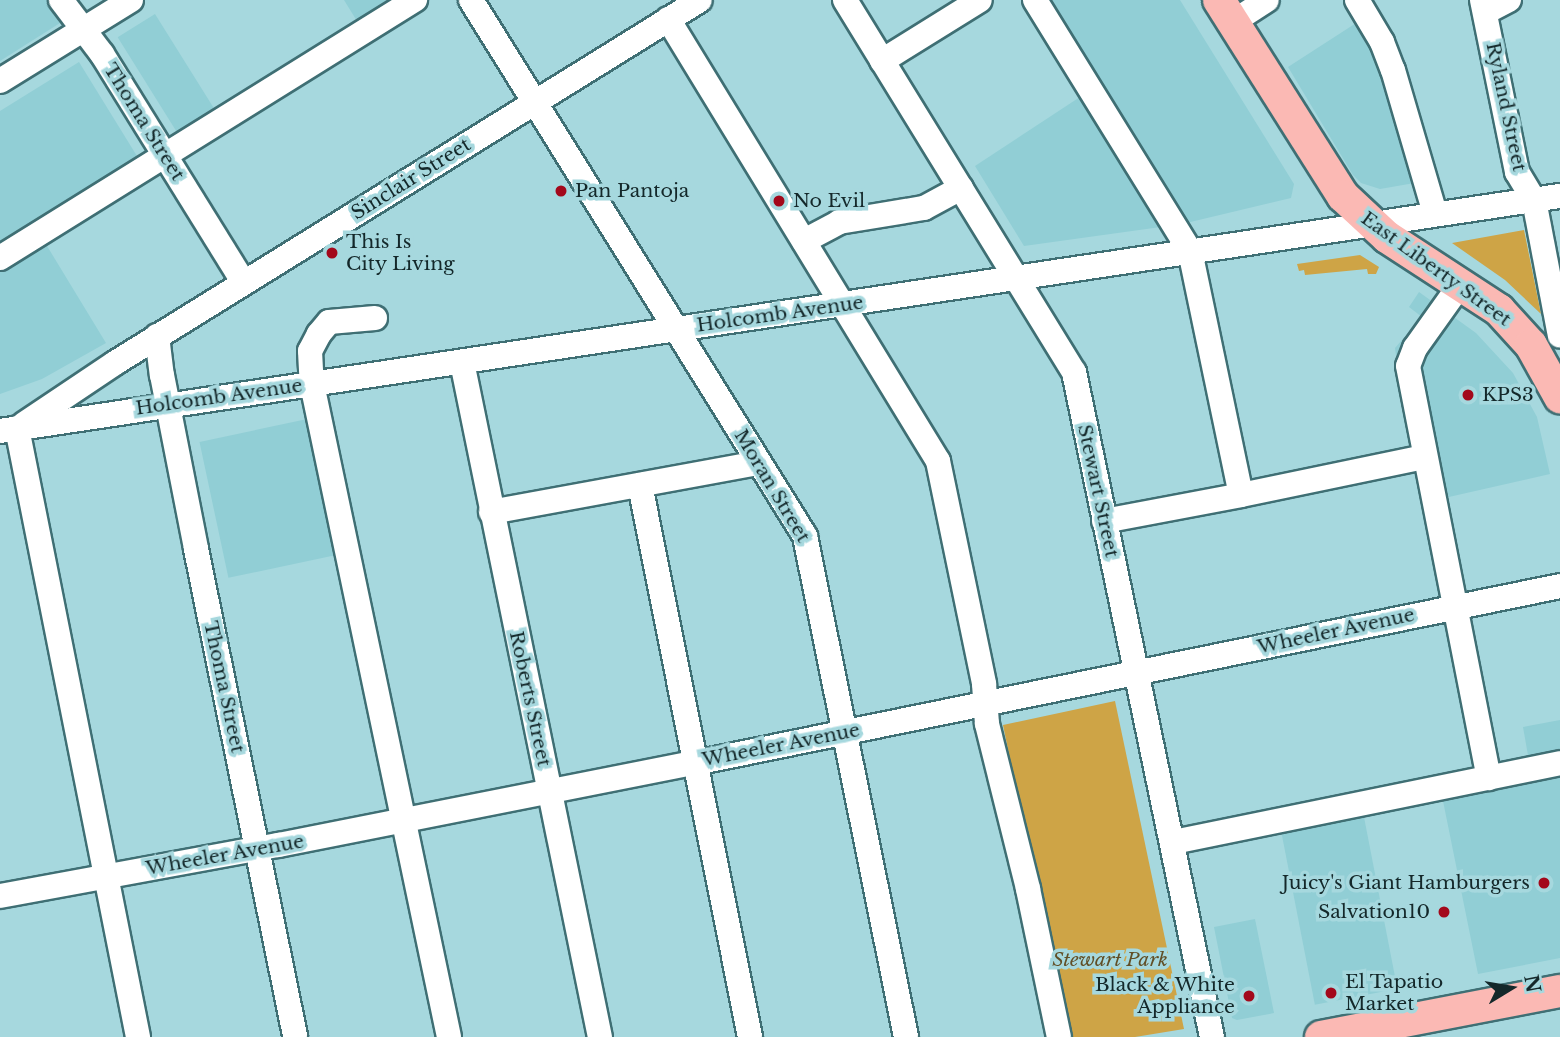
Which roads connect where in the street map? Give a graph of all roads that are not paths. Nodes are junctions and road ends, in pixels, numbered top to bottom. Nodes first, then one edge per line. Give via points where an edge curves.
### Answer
1 (61, 0) edge
2 (131, 0) edge
3 (415, 0) edge
4 (471, 0) edge
5 (700, 0) edge
6 (845, 0) edge
7 (979, 0) edge
8 (1035, 0) edge
9 (1267, 0) edge
10 (1357, 0) edge
11 (1509, 0) edge
12 (1484, 6) edge
13 (1226, 11) edge
14 (668, 19) junction
15 (83, 29) junction
16 (882, 61) junction
17 (0, 81) edge
18 (535, 102) junction
19 (165, 155) junction
20 (961, 188) junction
21 (1560, 196) edge
22 (1534, 200) junction
23 (1435, 215) junction
24 (1370, 224) junction
25 (804, 242) junction
26 (1190, 251) junction
27 (0, 258) edge
28 (1016, 277) junction
29 (244, 282) junction
30 (1460, 285) junction
31 (843, 305) junction
32 (375, 318) dead end
33 (675, 330) junction
34 (157, 336) junction
35 (1560, 336) edge
36 (462, 362) junction
37 (312, 384) junction
38 (1560, 397) edge
39 (167, 405) junction
40 (9, 430) edge
41 (1424, 457) junction
42 (759, 463) junction
43 (640, 485) junction
44 (1241, 495) junction
45 (491, 512) junction
46 (1104, 521) junction
47 (1560, 586) edge
48 (1454, 606) junction
49 (1137, 671) junction
50 (986, 704) junction
51 (845, 733) junction
52 (695, 763) junction
53 (1560, 764) edge
54 (1489, 778) junction
55 (549, 790) junction
56 (405, 820) junction
57 (1173, 842) junction
58 (257, 849) junction
59 (106, 877) junction
60 (0, 896) edge
61 (1557, 993) edge
62 (138, 1037) edge
63 (295, 1037) edge
64 (449, 1037) edge
65 (600, 1037) edge
66 (750, 1037) edge
67 (906, 1037) edge
68 (1059, 1037) edge
69 (1212, 1037) edge
70 (1321, 1037) edge

1 - 15 street, Thoma Street
2 - 15 street
3 - 19 street
4 - 18 street, Moran Street
5 - 14 street, Sinclair Street
6 - 16 street, Stewart Street
7 - 16 street
8 - 26 street
9 - 13 street
10 - 23 street via 1393,70
11 - 12 street
12 - 22 street, Ryland Street via 1517,172
13 - 24 main road, East Liberty Street via 1328,176
14 - 18 street, Sinclair Street
14 - 25 street
15 - 17 street
15 - 19 street, Thoma Street
16 - 20 street, Stewart Street
18 - 29 street, Sinclair Street
18 - 33 street, Moran Street
19 - 27 street
19 - 29 street, Thoma Street
20 - 25 street via 925,208 839,222
20 - 28 street, Stewart Street
21 - 22 street, Holcomb Avenue
22 - 23 street, Holcomb Avenue
22 - 35 street, Ryland Street
23 - 24 street, Holcomb Avenue
24 - 26 street, Holcomb Avenue
24 - 30 main road, East Liberty Street
25 - 31 street
26 - 28 street, Holcomb Avenue
26 - 44 street
28 - 31 street, Holcomb Avenue
28 - 46 street, Stewart Street via 1074,372
29 - 34 street, Sinclair Street
30 - 38 main road, East Liberty Street via 1516,327
30 - 41 street via 1415,348 1408,366
31 - 33 street, Holcomb Avenue
31 - 50 street via 938,461
32 - 37 street via 329,322 310,351
33 - 36 street, Holcomb Avenue
33 - 42 street, Moran Street
34 - 39 street, Thoma Street
34 - 40 street, Sinclair Street
36 - 37 street, Holcomb Avenue
36 - 45 street, Roberts Street
37 - 39 street, Holcomb Avenue
37 - 56 street
39 - 40 street, Holcomb Avenue
39 - 58 street, Thoma Street
40 - 59 street
41 - 44 street
41 - 48 street
42 - 43 street
42 - 51 street, Moran Street via 809,548
43 - 45 street
43 - 52 street
44 - 46 street
45 - 55 street, Roberts Street
46 - 49 street, Stewart Street
47 - 48 street, Wheeler Avenue
48 - 49 street, Wheeler Avenue
48 - 54 street
49 - 50 street, Wheeler Avenue
49 - 57 street, Stewart Street
50 - 51 street, Wheeler Avenue
50 - 68 street
51 - 52 street, Wheeler Avenue
51 - 67 street, Moran Street
52 - 55 street, Wheeler Avenue
52 - 66 street
53 - 54 street
54 - 57 street
55 - 56 street, Wheeler Avenue
55 - 65 street, Roberts Street
56 - 58 street, Wheeler Avenue
56 - 64 street
57 - 69 street, Stewart Street
58 - 59 street, Wheeler Avenue
58 - 63 street, Thoma Street
59 - 60 street, Wheeler Avenue
59 - 62 street
61 - 70 main road

